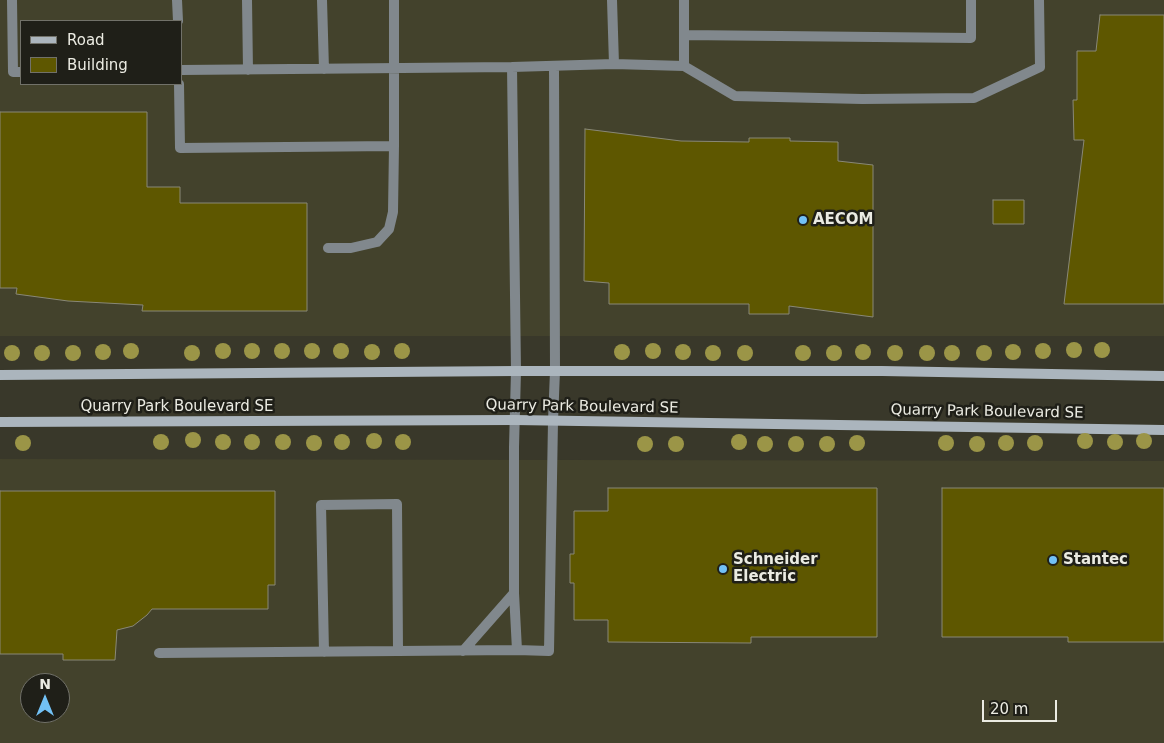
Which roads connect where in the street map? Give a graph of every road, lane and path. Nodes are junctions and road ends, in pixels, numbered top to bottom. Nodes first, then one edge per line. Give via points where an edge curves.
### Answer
1 (12, 0) edge
2 (178, 0) edge
3 (247, 0) edge
4 (322, 0) edge
5 (394, 0) edge
6 (612, 0) edge
7 (684, 0) edge
8 (971, 0) edge
9 (1039, 0) edge
10 (178, 20) edge
11 (684, 35) junction
12 (614, 64) junction
13 (554, 66) junction
14 (684, 66) junction
15 (512, 67) junction
16 (393, 68) junction
17 (324, 69) junction
18 (182, 70) edge
19 (248, 70) junction
20 (20, 72) edge
21 (180, 85) edge
22 (394, 146) junction
23 (328, 248) dead end
24 (516, 372) junction
25 (555, 372) junction
26 (0, 375) edge
27 (1164, 376) edge
28 (514, 420) junction
29 (552, 421) junction
30 (0, 422) edge
31 (1164, 430) edge
32 (514, 593) junction
33 (517, 650) junction
34 (463, 651) junction
35 (324, 652) junction
36 (398, 652) junction
37 (159, 653) dead end

1 - 20 lane via 13,72
2 - 10 lane
3 - 19 lane
4 - 17 lane
5 - 16 lane
6 - 12 lane
7 - 11 lane
8 - 11 lane via 971,38
9 - 14 lane via 1040,67 974,98 735,96
11 - 14 lane
12 - 13 lane
12 - 14 lane
13 - 15 lane
13 - 25 lane
15 - 16 lane
15 - 24 lane
16 - 17 lane
16 - 22 lane
17 - 19 lane
18 - 19 lane
21 - 22 lane via 180,148
22 - 23 lane via 393,212 389,229 377,242 351,248
24 - 25 main road
24 - 26 main road
24 - 28 lane
25 - 27 main road
25 - 29 lane
28 - 29 main road, Quarry Park Boulevard SE
28 - 30 main road, Quarry Park Boulevard SE
28 - 32 lane
29 - 31 main road, Quarry Park Boulevard SE
29 - 33 lane via 548,652
32 - 33 lane
32 - 34 lane
33 - 34 lane
34 - 36 lane
35 - 36 lane
35 - 36 lane via 321,505 397,504
35 - 37 lane

